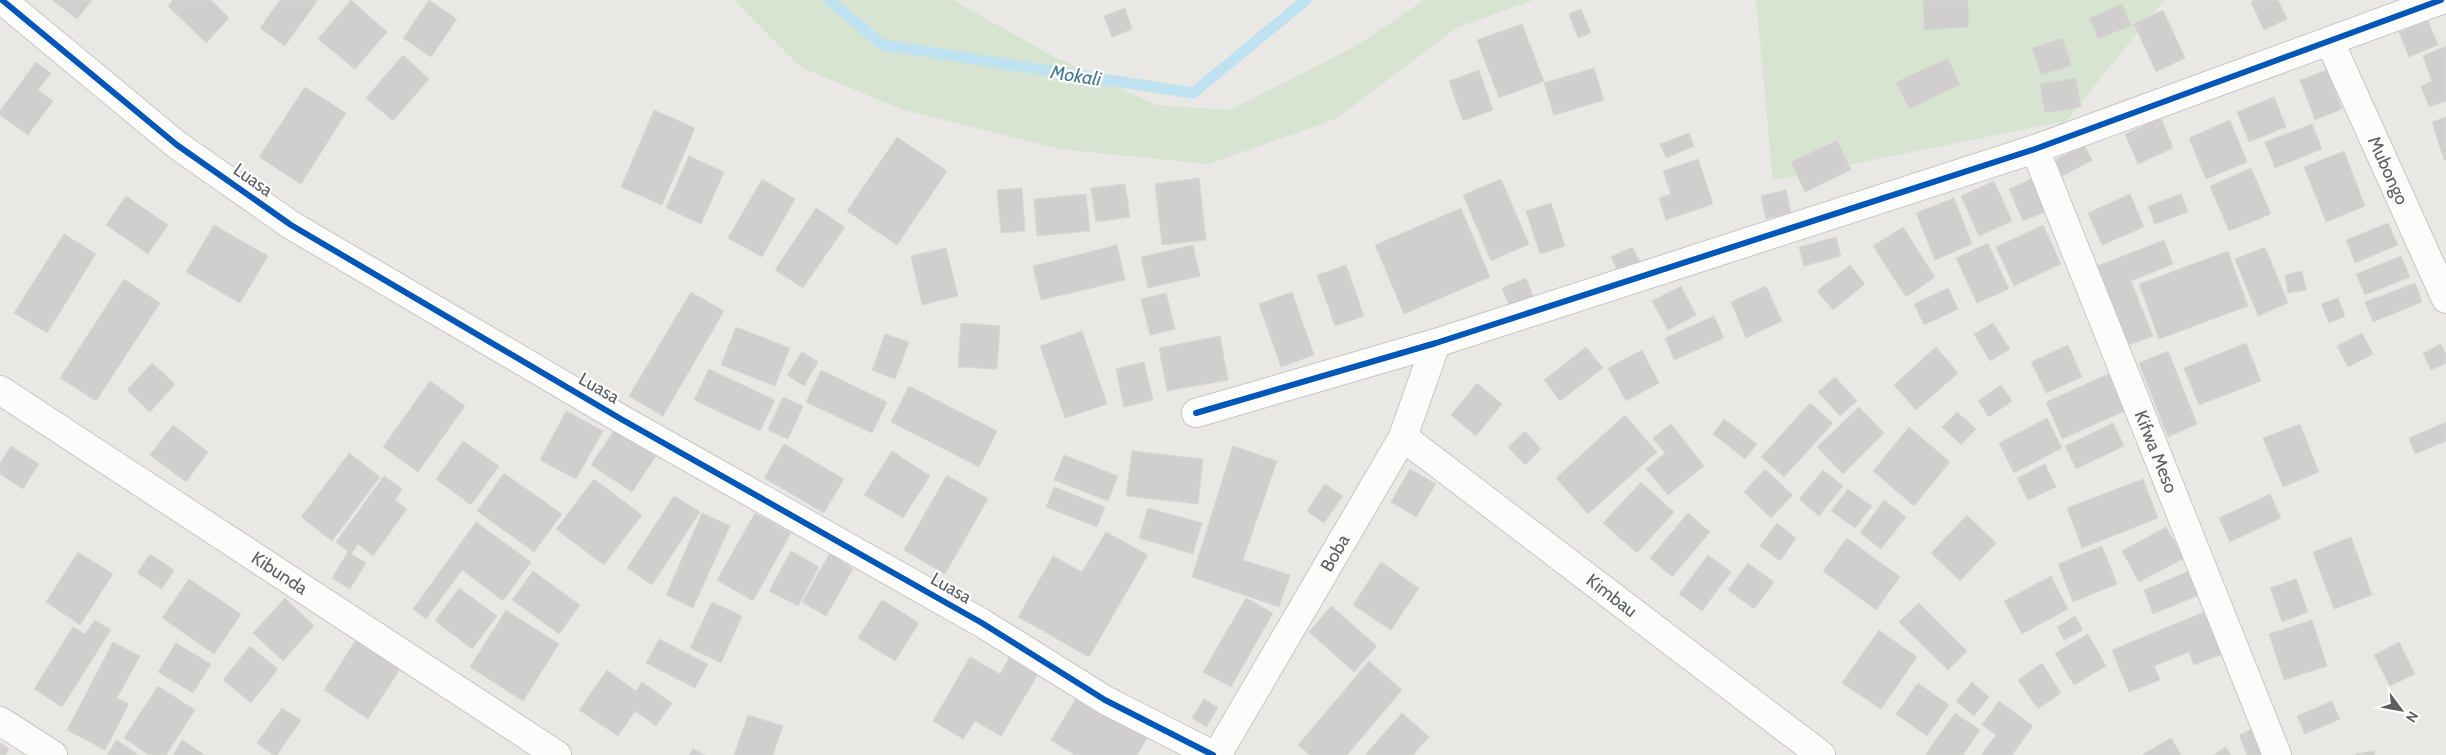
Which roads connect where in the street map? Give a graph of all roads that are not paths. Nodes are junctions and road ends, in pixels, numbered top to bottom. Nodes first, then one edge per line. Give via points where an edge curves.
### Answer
1 (2, 0) edge
2 (2441, 0) edge
3 (2330, 42) junction
4 (2035, 149) junction
5 (2446, 299) edge
6 (1436, 343) junction
7 (0, 390) edge
8 (1196, 413) dead end
9 (1403, 438) junction
10 (0, 721) edge
11 (53, 755) edge
12 (558, 755) edge
13 (1215, 755) edge
14 (1821, 755) edge
15 (2277, 755) edge

1 - 13 street, Luasa via 177,145 291,225 621,419 982,623 1105,700
2 - 3 street
3 - 4 street
3 - 5 street, Mubongo
4 - 6 street
4 - 15 street, Kifwa Meso
6 - 8 street
6 - 9 street, Boba
7 - 12 street, Kibunda
9 - 13 street, Boba
9 - 14 street, Kimbau
10 - 11 street

